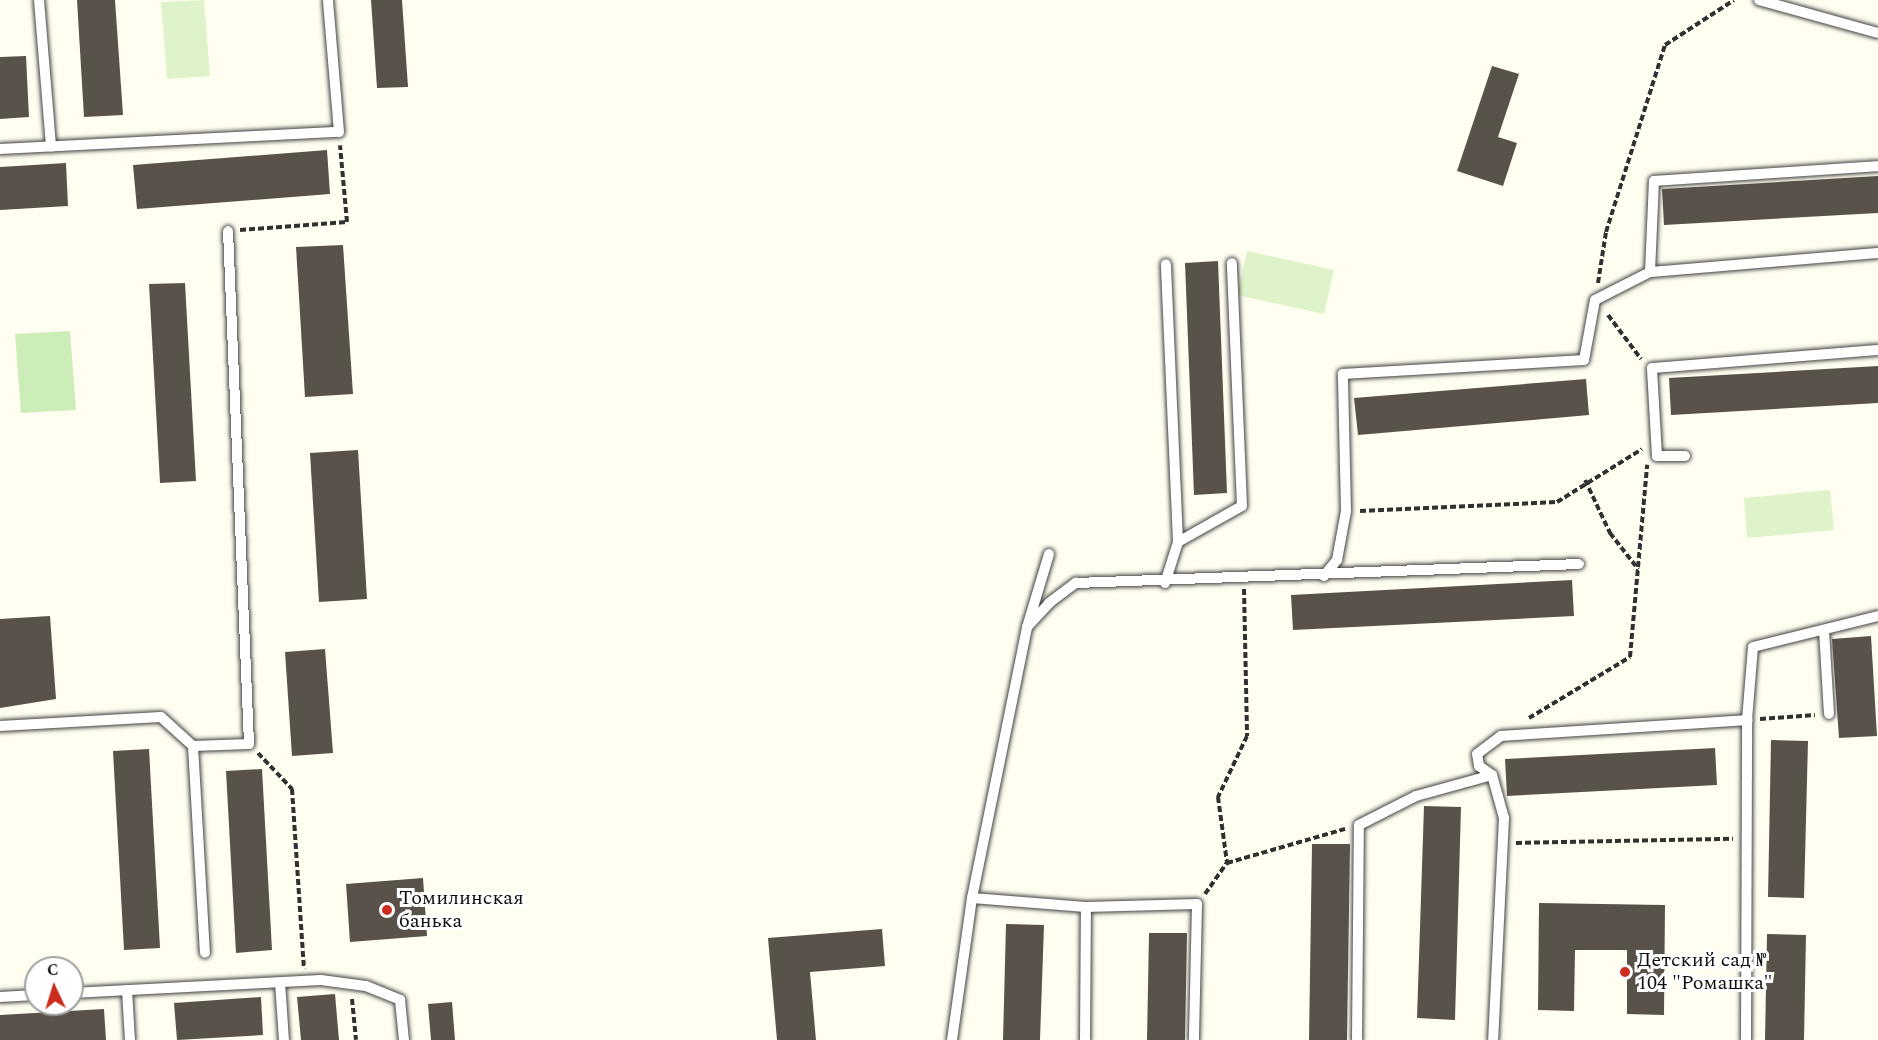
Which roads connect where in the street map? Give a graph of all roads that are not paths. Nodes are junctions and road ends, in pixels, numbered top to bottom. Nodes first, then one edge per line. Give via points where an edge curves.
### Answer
1 (39, 0) edge
2 (328, 0) edge
3 (1759, 0) edge
4 (1878, 33) edge
5 (51, 147) junction
6 (0, 149) edge
7 (1878, 166) edge
8 (228, 231) road end
9 (1878, 253) edge
10 (1232, 262) dead end
11 (1166, 264) dead end
12 (1650, 272) junction
13 (1878, 350) edge
14 (1685, 456) dead end
15 (1178, 542) junction
16 (1049, 554) dead end
17 (1579, 564) dead end
18 (1324, 576) junction
19 (1165, 582) junction
20 (1878, 616) edge
21 (1027, 627) junction
22 (1824, 630) junction
23 (1828, 714) road end
24 (1747, 720) junction
25 (0, 726) edge
26 (193, 746) junction
27 (1492, 775) junction
28 (972, 898) junction
29 (1086, 907) junction
30 (206, 953) dead end
31 (280, 982) junction
32 (127, 990) junction
33 (84, 992) edge
34 (24, 996) edge
35 (0, 997) edge
36 (130, 1040) edge
37 (284, 1040) edge
38 (404, 1040) edge
39 (952, 1040) edge
40 (1085, 1040) edge
41 (1194, 1040) edge
42 (1357, 1040) edge
43 (1493, 1040) edge
44 (1746, 1040) edge

1 - 5 lane
2 - 5 lane via 339,132
3 - 4 lane
5 - 6 lane
7 - 12 lane via 1654,181
8 - 26 lane via 249,744
9 - 12 lane
10 - 15 lane via 1242,506
11 - 15 lane
12 - 18 lane via 1595,300 1584,360 1343,374 1346,511 1337,560
13 - 14 lane via 1652,368 1657,456
15 - 19 lane
16 - 21 lane
17 - 18 lane
18 - 19 lane
19 - 21 lane via 1076,583
20 - 22 lane
21 - 28 lane
22 - 23 lane
22 - 24 lane via 1752,648
24 - 27 lane via 1501,736 1477,754 1479,766
24 - 44 lane
25 - 26 lane via 161,717
26 - 30 lane
27 - 42 lane via 1416,796 1359,825
27 - 43 lane via 1504,818
28 - 29 lane
28 - 39 lane
29 - 40 lane
29 - 41 lane via 1197,904
31 - 32 lane
31 - 37 lane
31 - 38 lane via 350,984 400,1000
32 - 33 lane
32 - 36 lane
34 - 35 lane

